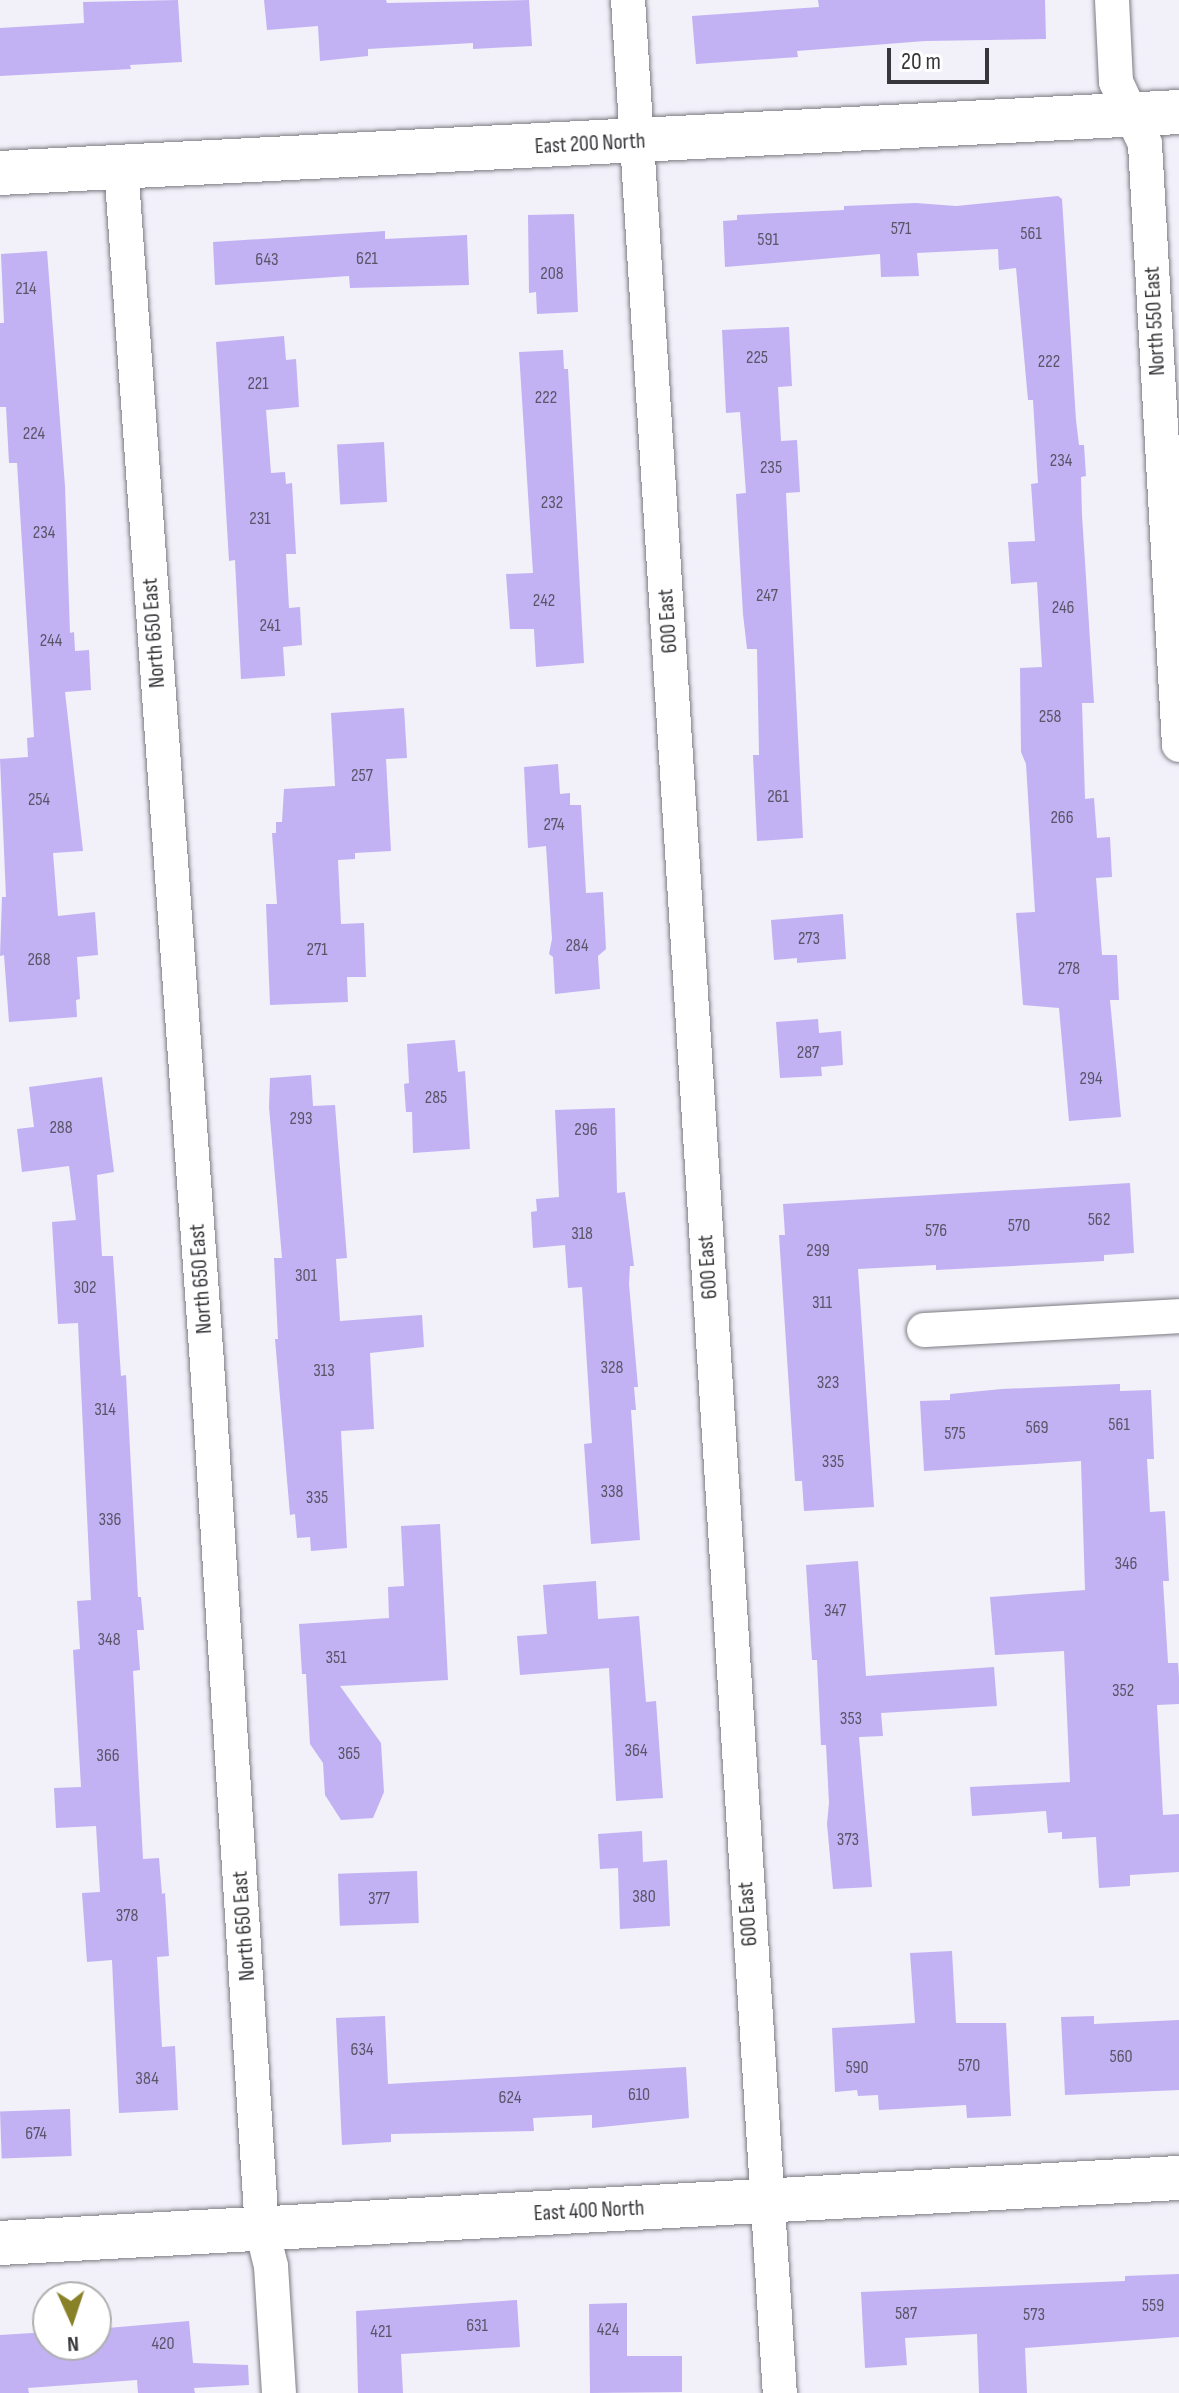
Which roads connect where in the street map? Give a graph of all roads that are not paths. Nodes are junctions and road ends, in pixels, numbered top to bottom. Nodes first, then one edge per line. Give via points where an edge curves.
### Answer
1 (628, 0) edge
2 (1112, 0) edge
3 (1179, 112) edge
4 (1129, 115) junction
5 (638, 142) junction
6 (121, 166) junction
7 (0, 173) edge
8 (1179, 745) edge
9 (1179, 1316) edge
10 (924, 1330) dead end
11 (1179, 2178) edge
12 (768, 2200) junction
13 (262, 2230) junction
14 (0, 2243) edge
15 (279, 2393) edge
16 (780, 2393) edge

1 - 5 street, 600 East
2 - 4 street, North 550 East via 1116,82
3 - 4 street, East 200 North
4 - 5 street, East 200 North
4 - 8 street, North 550 East via 1145,144
5 - 6 street, East 200 North
5 - 12 street, 600 East
6 - 7 street, East 200 North
6 - 13 street, North 650 East via 207,1363
9 - 10 street
11 - 12 street, East 400 North
12 - 13 street, East 400 North
12 - 16 street, 600 East
13 - 14 street, East 400 North
13 - 15 street, North 650 East via 271,2266

